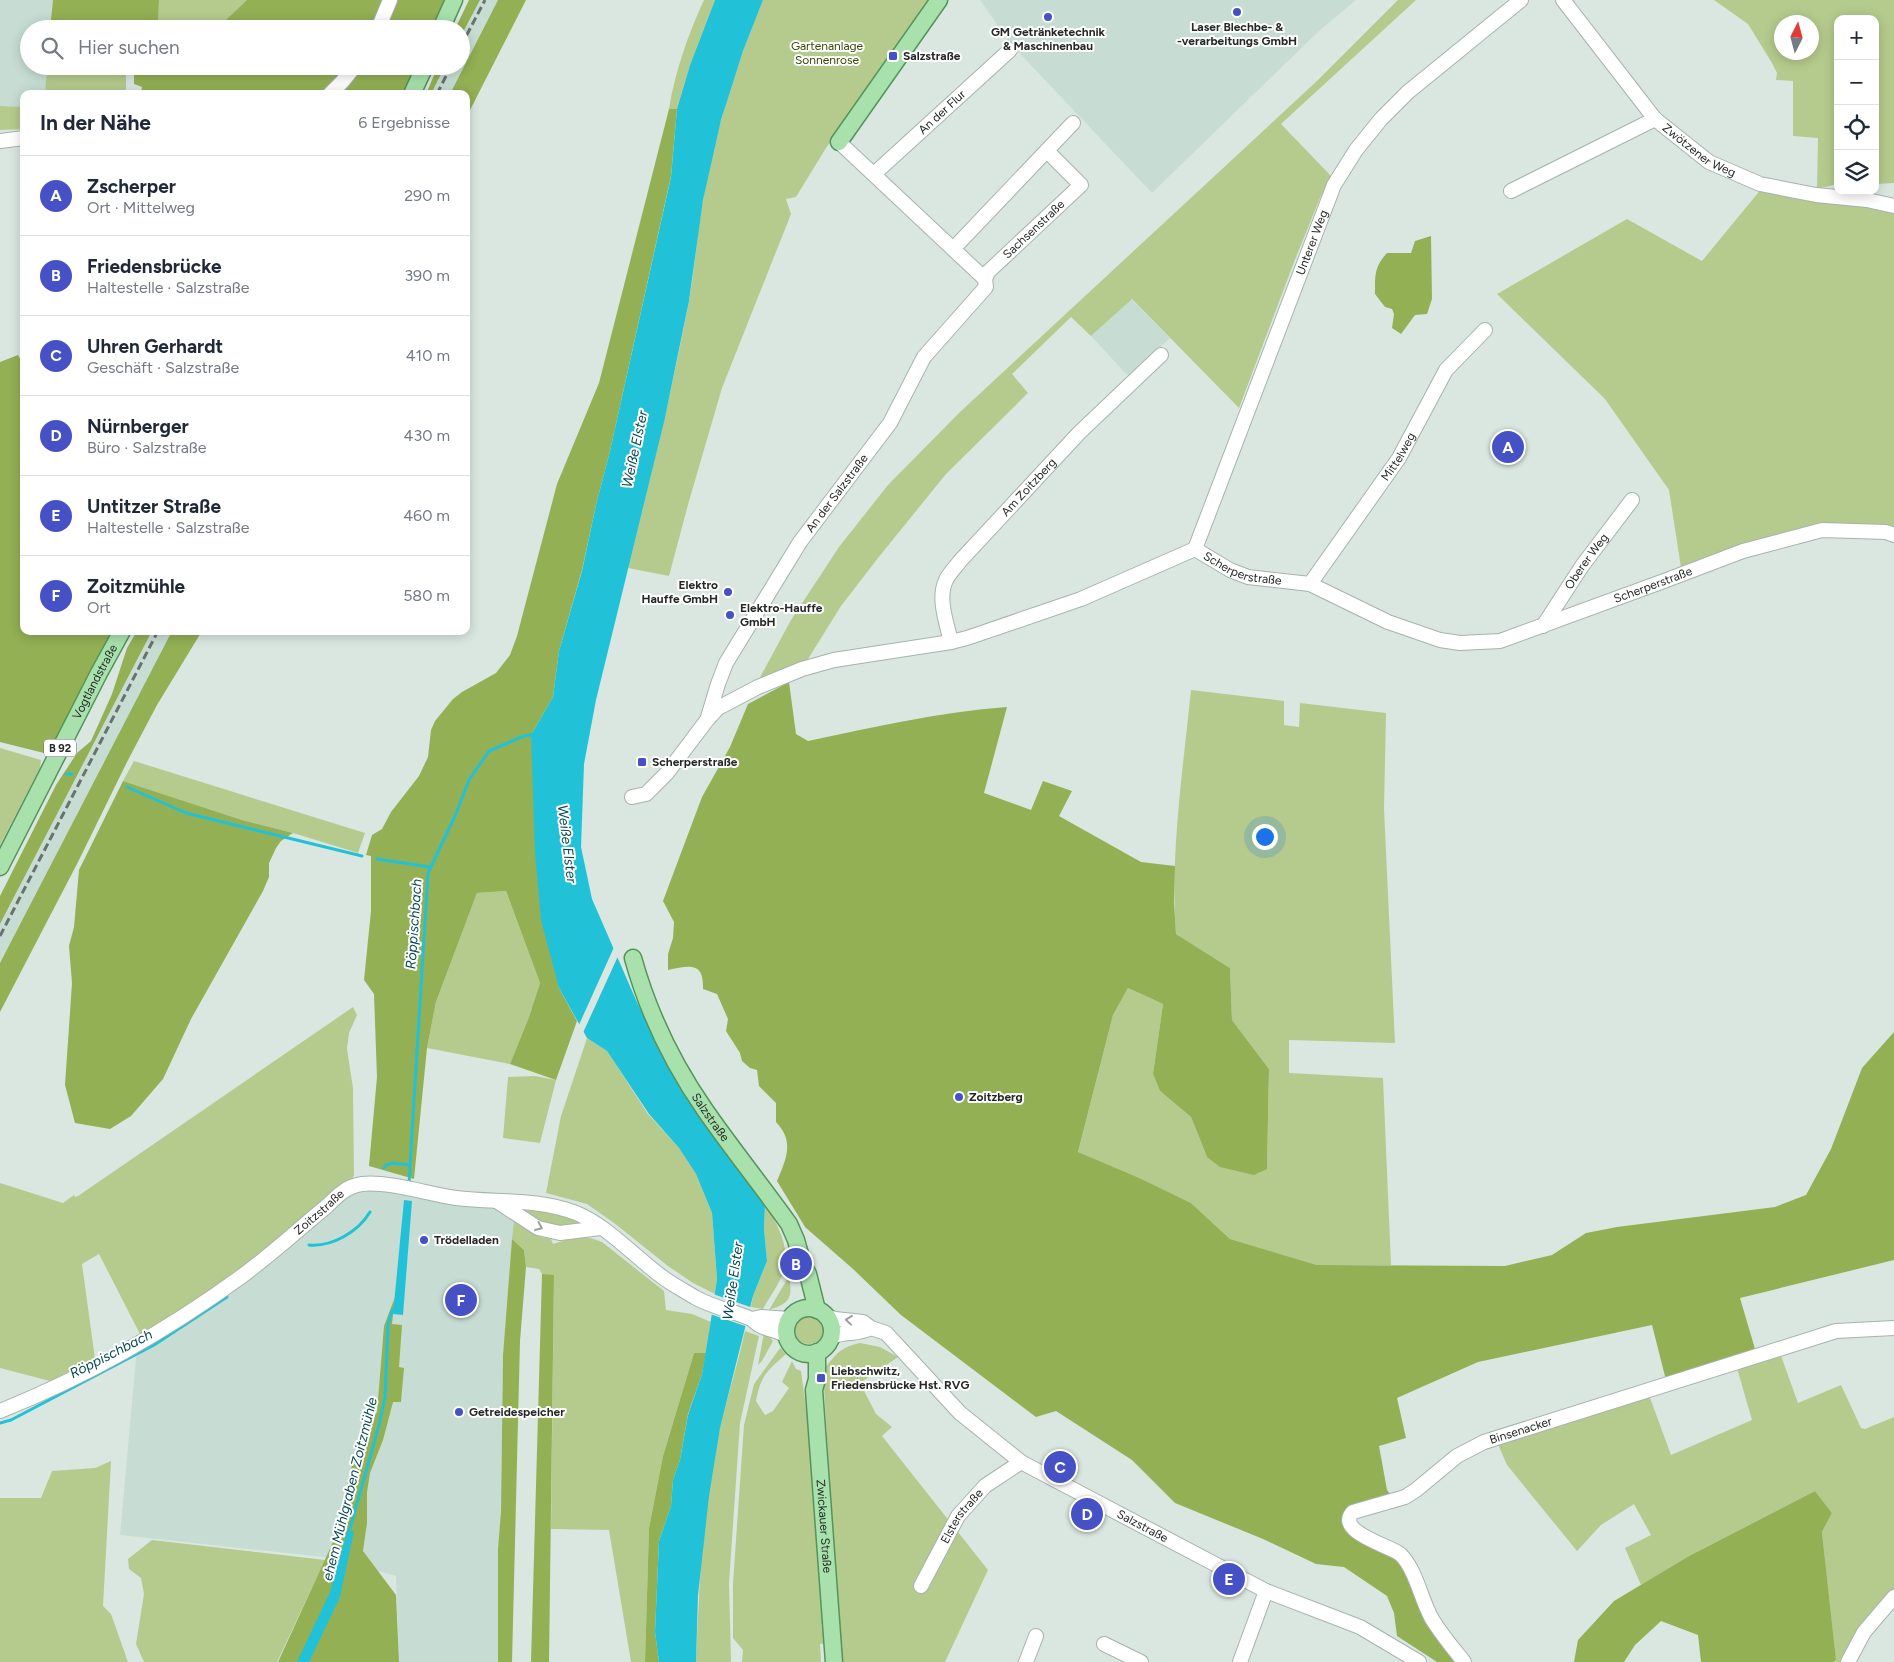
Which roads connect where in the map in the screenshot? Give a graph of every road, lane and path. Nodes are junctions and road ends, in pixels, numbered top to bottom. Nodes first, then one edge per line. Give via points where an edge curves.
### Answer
1 (390, 0) edge
2 (454, 0) edge
3 (939, 0) edge
4 (1521, 0) edge
5 (1563, 0) edge
6 (382, 20) edge
7 (445, 20) edge
8 (1010, 50) dead end
9 (348, 75) edge
10 (421, 75) edge
11 (334, 90) edge
12 (414, 90) edge
13 (1655, 119) junction
14 (1074, 123) dead end
15 (20, 138) edge
16 (0, 141) edge
17 (839, 142) joint
18 (1047, 151) junction
19 (874, 174) junction
20 (1511, 191) dead end
21 (1894, 206) edge
22 (954, 248) junction
23 (986, 279) junction
24 (1485, 330) dead end
25 (1161, 356) dead end
26 (1632, 500) dead end
27 (1894, 535) edge
28 (1195, 549) junction
29 (1310, 584) junction
30 (1543, 626) junction
31 (120, 635) edge
32 (951, 642) junction
33 (707, 720) junction
34 (632, 797) dead end
35 (0, 867) edge
36 (633, 958) dead end
37 (497, 1202) junction
38 (600, 1228) junction
39 (808, 1313) junction
40 (769, 1323) junction
41 (871, 1328) junction
42 (1894, 1328) edge
43 (786, 1336) junction
44 (830, 1337) junction
45 (801, 1352) junction
46 (818, 1352) junction
47 (814, 1390) junction
48 (0, 1411) edge
49 (1021, 1462) junction
50 (921, 1586) dead end
51 (1266, 1591) junction
52 (1894, 1597) edge
53 (1036, 1636) dead end
54 (1104, 1644) dead end
55 (834, 1662) edge
56 (1026, 1662) edge
57 (1141, 1662) edge
58 (1240, 1662) edge
59 (1419, 1662) edge
60 (1464, 1662) edge
61 (1848, 1662) edge

1 - 6 street
2 - 7 main road
3 - 17 main road
4 - 28 street, Unterer Weg via 1408,92 1356,150 1334,185
5 - 13 street, Zwötzener Weg
8 - 19 street, An der Flur
9 - 11 street
10 - 12 main road
13 - 20 street
13 - 21 street, Zwötzener Weg via 1709,162 1751,181 1816,195
14 - 18 street
15 - 16 street
17 - 19 street
18 - 22 street
18 - 23 street, Sachsenstraße via 1081,185 988,272
19 - 22 street
22 - 23 street
23 - 33 street, An der Salzstraße via 986,287 924,357 890,422 800,542 726,662
24 - 29 street, Mittelweg via 1446,370 1399,458
25 - 32 street, Am Zoitzberg via 1079,433 946,580 942,592
26 - 30 street, Oberer Weg via 1582,566
27 - 30 street, Scherperstraße via 1886,532 1813,532 1743,551
28 - 29 street, Scherperstraße via 1248,577
28 - 32 street, Scherperstraße via 1081,599
29 - 30 street, Scherperstraße via 1388,622 1440,640 1460,643 1500,641
31 - 35 main road, Vogtlandstraße / B 92
32 - 33 street, Scherperstraße via 834,660 802,669 718,708
33 - 34 street, Scherperstraße via 667,773 646,794
36 - 39 main road, Salzstraße via 653,1017 677,1063 704,1108 788,1224 796,1240 803,1265 800,1276 802,1303
37 - 38 street, Zoitzstraße via 554,1206 591,1219
37 -> 38 street, Zoitzstraße via 538,1228 560,1233
37 - 48 street, Zoitzstraße via 373,1184 349,1187 244,1275 167,1326 84,1372
38 - 40 street, Zoitzstraße via 662,1277 717,1308 752,1319 759,1325
39 - 40 street, Zoitzstraße
41 -> 39 street, Salzstraße via 863,1322
39 - 43 main road via 786,1329
39 - 44 main road via 831,1326
40 - 43 street, Zoitzstraße
41 - 44 street
41 - 49 street, Salzstraße via 886,1333 960,1413
42 - 60 street, Binsenacker via 1836,1331 1484,1442 1458,1456 1405,1497 1353,1512 1350,1526 1395,1551 1407,1562 1432,1618
43 - 45 main road, Zwickauer Straße
44 - 46 main road
45 - 46 main road
45 - 47 main road, Zwickauer Straße
46 - 47 main road, Zwickauer Straße
47 - 55 main road, Zwickauer Straße
49 - 50 street, Elsterstraße via 985,1486 958,1516
49 - 51 street, Salzstraße
51 - 58 street
51 - 59 street, Salzstraße via 1360,1627
52 - 61 street via 1864,1632
53 - 56 street
54 - 57 street

